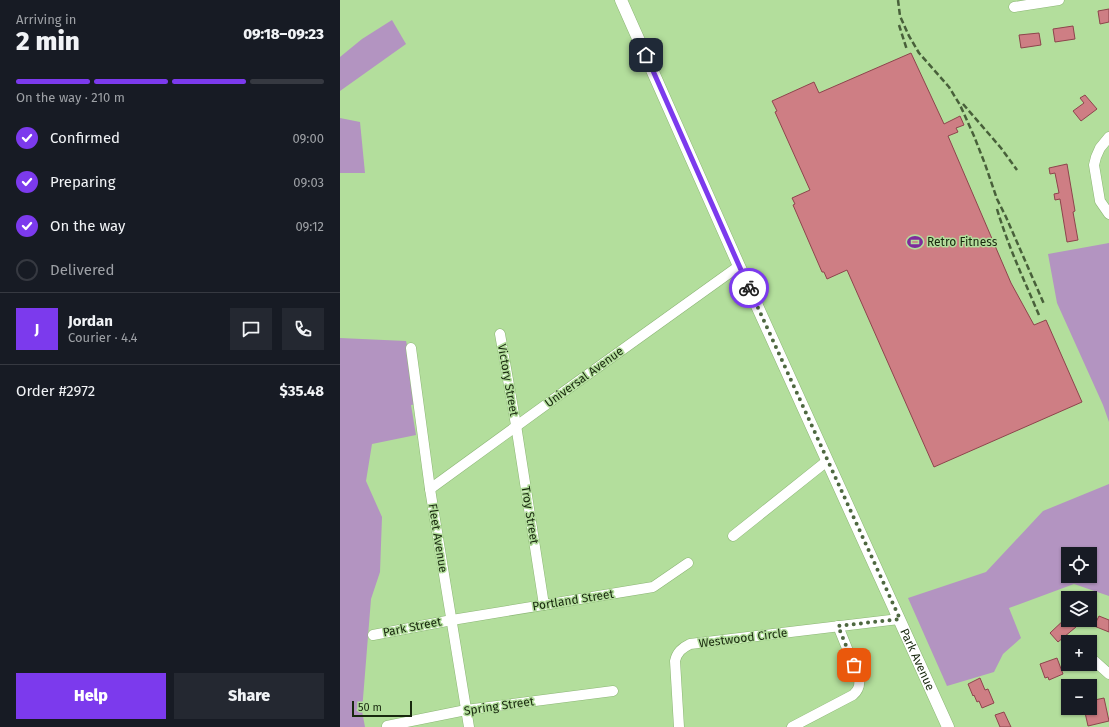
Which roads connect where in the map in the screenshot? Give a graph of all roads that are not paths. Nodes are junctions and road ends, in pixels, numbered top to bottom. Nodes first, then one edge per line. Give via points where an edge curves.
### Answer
1 (621, 0) edge
2 (1059, 0) edge
3 (1014, 7) dead end
4 (1109, 137) edge
5 (1109, 214) edge
6 (739, 266) junction
7 (500, 334) dead end
8 (411, 348) dead end
9 (516, 425) junction
10 (827, 461) junction
11 (430, 489) junction
12 (733, 536) dead end
13 (688, 563) dead end
14 (544, 605) junction
15 (900, 619) junction
16 (452, 620) junction
17 (838, 626) junction
18 (373, 635) dead end
19 (1097, 663) edge
20 (1109, 674) edge
21 (612, 692) dead end
22 (466, 710) junction
23 (387, 726) edge
24 (469, 727) edge
25 (679, 727) edge
26 (792, 727) edge
27 (948, 727) edge

1 - 6 street, Park Avenue
2 - 3 street
4 - 5 street via 1100,148 1094,165 1100,201
6 - 9 street, Universal Avenue
6 - 10 street, Park Avenue
7 - 9 street, Victory Street
8 - 11 street, Fleet Avenue
9 - 11 street, Universal Avenue
9 - 14 street, Troy Street
10 - 12 street
10 - 15 street, Park Avenue
11 - 16 street, Fleet Avenue
13 - 14 street, Portland Street via 653,587
14 - 16 street, Portland Street
15 - 17 street, Westwood Circle
15 - 27 street, Park Avenue
16 - 18 street, Park Street
16 - 22 street, Fleet Avenue
17 - 25 street, Westwood Circle via 685,646 676,655 675,661
17 - 26 street via 859,678 858,689 853,695
19 - 20 street
21 - 22 street, Spring Street
22 - 23 street, Spring Street
22 - 24 street, Fleet Avenue

